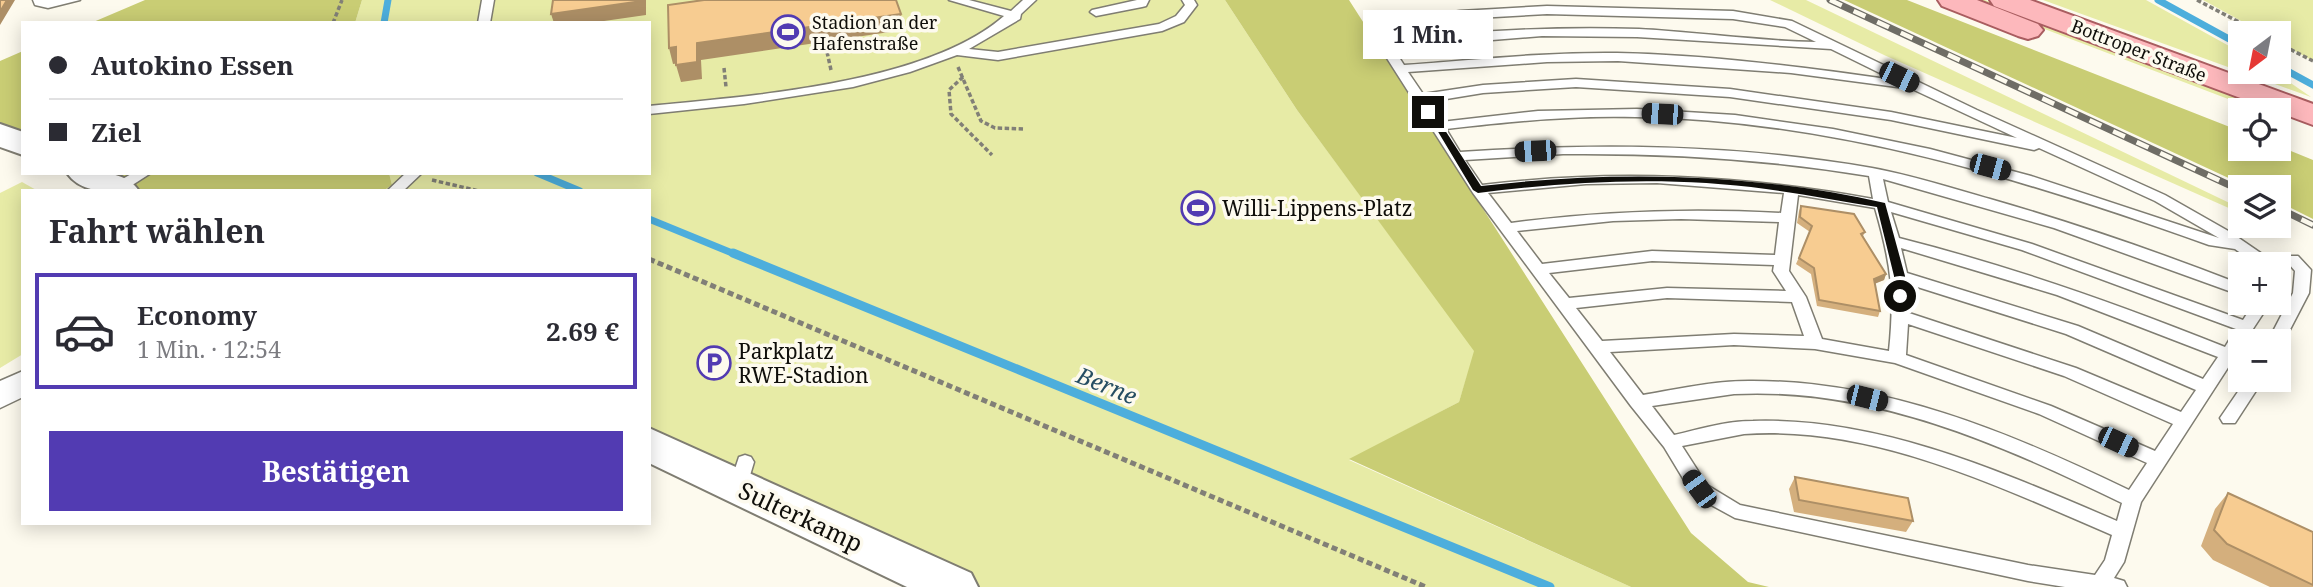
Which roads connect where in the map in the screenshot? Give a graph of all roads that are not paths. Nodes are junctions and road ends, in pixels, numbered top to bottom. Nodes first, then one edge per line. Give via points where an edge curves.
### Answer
1 (39, 0) edge
2 (74, 0) edge
3 (488, 0) edge
4 (955, 0) edge
5 (1030, 0) edge
6 (1143, 0) edge
7 (1188, 0) edge
8 (1952, 0) edge
9 (2004, 0) edge
10 (1096, 6) edge
11 (1016, 16) junction
12 (484, 21) edge
13 (1103, 37) junction
14 (1385, 45) junction
15 (1833, 46) junction
16 (955, 51) junction
17 (1399, 69) junction
18 (1920, 88) junction
19 (1419, 99) junction
20 (2228, 106) edge
21 (651, 110) edge
22 (2313, 115) edge
23 (1438, 126) junction
24 (2291, 130) edge
25 (2313, 138) edge
26 (2051, 147) junction
27 (1458, 156) junction
28 (1875, 173) junction
29 (92, 175) edge
30 (414, 175) edge
31 (127, 184) edge
32 (396, 189) edge
33 (1478, 190) junction
34 (1791, 190) junction
35 (1881, 205) junction
36 (1787, 218) junction
37 (1507, 228) junction
38 (1892, 241) junction
39 (2244, 247) junction
40 (2251, 252) edge
41 (1782, 260) junction
42 (2291, 260) edge
43 (1539, 269) junction
44 (1900, 276) junction
45 (2228, 285) edge
46 (1798, 296) junction
47 (1565, 303) junction
48 (2291, 312) edge
49 (2254, 315) edge
50 (1901, 316) junction
51 (2246, 327) joint
52 (1815, 343) junction
53 (1598, 347) junction
54 (2228, 354) joint
55 (1897, 358) junction
56 (21, 383) edge
57 (2206, 387) junction
58 (2246, 392) edge
59 (0, 396) edge
60 (1637, 401) junction
61 (2228, 418) dead end
62 (2183, 421) junction
63 (1670, 442) junction
64 (651, 445) edge
65 (2157, 460) junction
66 (2132, 500) junction
67 (2122, 531) junction
68 (2108, 586) edge
69 (954, 587) edge

1 - 2 lane via 48,5
3 - 12 lane
4 - 11 lane
5 - 11 lane
6 - 10 lane via 1129,8
7 - 13 lane via 1191,5 1180,19 1163,27
8 - 20 main road, Bottroper Straße
9 - 22 main road, Bottroper Straße
10 - 13 lane via 1097,30
11 - 16 lane
13 - 16 lane via 998,57
14 - 15 lane via 1557,32
14 - 15 lane via 1373,27 1460,15 1609,10 1733,15 1788,24
14 - 17 lane
15 - 18 lane
16 - 21 lane via 912,70 727,102
17 - 18 lane via 1618,57 1791,69
17 - 19 lane
18 - 26 lane
19 - 23 lane
19 - 26 lane via 1576,83 1730,93 1891,116
23 - 27 lane
23 - 39 lane via 1593,113 1761,120 1875,139 1970,162 2083,195 2214,242
24 - 25 main road
26 - 39 lane via 2160,198
27 - 28 lane via 1656,149 1754,155
27 - 33 lane
28 - 35 lane
28 - 45 lane via 2024,211
29 - 31 street
30 - 32 lane
33 - 34 lane via 1614,178
33 - 37 lane
34 - 35 lane
34 - 36 lane
35 - 38 lane
35 - 51 lane via 2039,251
36 - 37 lane via 1612,215
36 - 41 lane
37 - 43 lane
38 - 44 lane
38 - 54 lane via 1995,267
39 - 40 lane
41 - 43 lane via 1652,256
41 - 46 lane via 1781,271
42 - 48 lane via 2303,270 2301,293
43 - 47 lane
44 - 50 lane
44 - 57 lane via 2072,330
46 - 47 lane via 1667,293
46 - 52 lane
47 - 53 lane
49 - 51 lane
50 - 55 lane
50 - 62 lane via 2070,372
52 - 53 lane via 1694,340
52 - 55 lane
53 - 60 lane
54 - 57 lane
55 - 65 lane via 2033,405
56 - 59 street
57 - 62 lane
58 - 61 lane
60 - 63 lane
60 - 66 lane via 1746,387 1821,390 1867,398 1927,412 1985,434
62 - 65 lane
63 - 67 lane via 1752,427 1807,429 1873,441 1992,476
63 - 68 lane via 1699,489 1735,510
64 - 69 street, Sulterkamp via 741,474
65 - 66 lane
66 - 67 lane
67 - 68 lane

